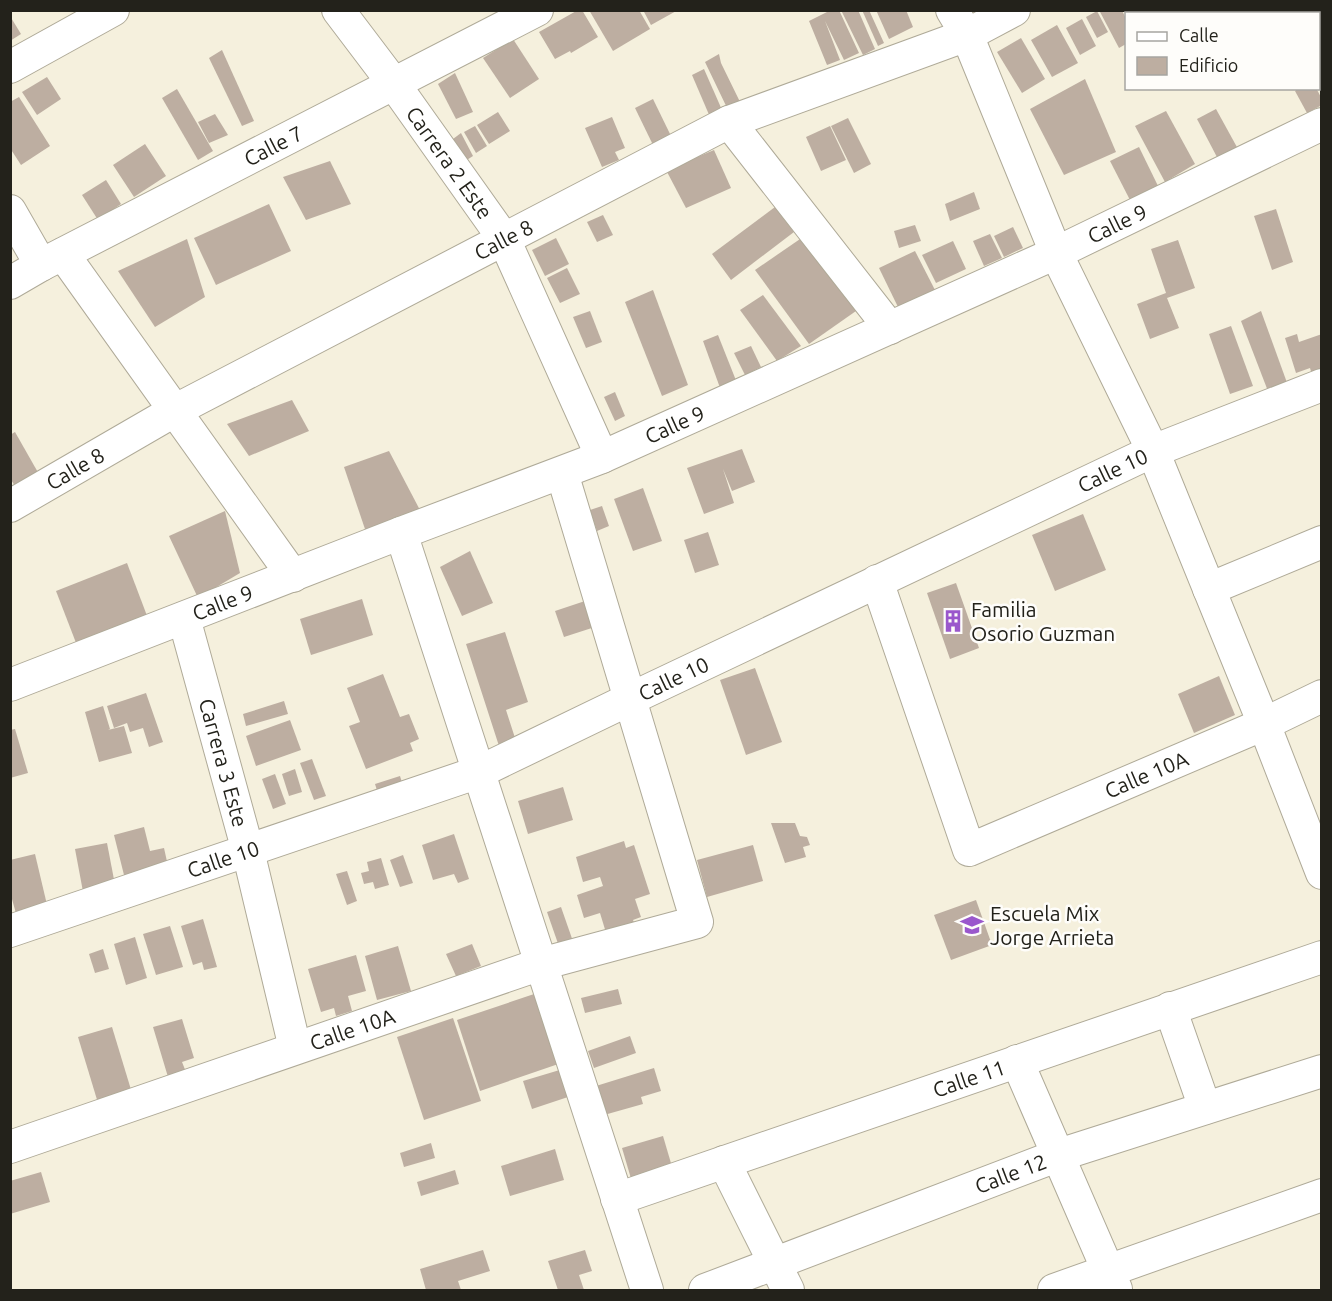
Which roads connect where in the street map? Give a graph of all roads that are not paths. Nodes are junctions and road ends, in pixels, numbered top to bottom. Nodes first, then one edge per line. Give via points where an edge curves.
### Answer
1 (113, 10) edge
2 (338, 10) edge
3 (537, 10) edge
4 (1014, 10) edge
5 (959, 23) edge
6 (10, 67) edge
7 (394, 84) junction
8 (729, 122) junction
9 (1322, 124) edge
10 (10, 211) edge
11 (504, 239) junction
12 (1056, 253) junction
13 (52, 259) junction
14 (10, 283) edge
15 (890, 328) junction
16 (1322, 385) edge
17 (174, 411) junction
18 (1153, 451) junction
19 (602, 457) junction
20 (562, 473) junction
21 (10, 506) edge
22 (401, 533) junction
23 (1322, 542) edge
24 (293, 576) junction
25 (877, 581) junction
26 (1209, 589) junction
27 (184, 618) junction
28 (10, 685) edge
29 (1322, 696) edge
30 (630, 699) junction
31 (1264, 724) junction
32 (479, 772) junction
33 (248, 851) junction
34 (1322, 873) edge
35 (10, 931) edge
36 (1322, 957) edge
37 (541, 964) junction
38 (1170, 1008) junction
39 (295, 1048) junction
40 (1017, 1061) junction
41 (1322, 1071) edge
42 (1205, 1108) junction
43 (10, 1147) edge
44 (1059, 1155) junction
45 (724, 1162) junction
46 (1322, 1196) edge
47 (617, 1199) junction
48 (781, 1277) edge
49 (1112, 1281) edge
50 (647, 1290) edge
51 (705, 1290) edge
52 (1054, 1290) edge

1 - 6 street
2 - 7 street, Carrera 2 Este
3 - 7 street, Calle 7
4 - 5 street, Calle 8
5 - 8 street, Calle 8
5 - 12 street
7 - 11 street, Carrera 2 Este
7 - 13 street, Calle 7
8 - 11 street, Calle 8
8 - 15 street
9 - 12 street, Calle 9
10 - 13 street
11 - 17 street, Calle 8
11 - 19 street, Carrera 2 Este
12 - 15 street, Calle 9
12 - 18 street
13 - 14 street, Calle 7
13 - 17 street
15 - 19 street, Calle 9
16 - 18 street, Calle 10
17 - 21 street, Calle 8
17 - 24 street
18 - 25 street, Calle 10
18 - 26 street
19 - 20 street, Calle 9
20 - 22 street, Calle 9
20 - 30 street
22 - 24 street, Calle 9
22 - 32 street
23 - 26 street
24 - 27 street, Calle 9
25 - 30 street, Calle 10
25 - 31 street, Calle 10A via 969,850
26 - 31 street
27 - 28 street, Calle 9
27 - 33 street, Carrera 3 Este
29 - 31 street, Calle 10A
30 - 32 street, Calle 10
30 - 37 street, Calle 10A via 697,922
31 - 34 street
32 - 33 street, Calle 10
32 - 37 street
33 - 35 street, Calle 10
33 - 39 street, Carrera 3 Este
36 - 38 street, Calle 11
37 - 39 street, Calle 10A
37 - 47 street
38 - 40 street, Calle 11
38 - 42 street
39 - 43 street, Calle 10A
40 - 44 street
40 - 45 street, Calle 11
41 - 42 street, Calle 12
42 - 44 street, Calle 12
44 - 48 street, Calle 12
44 - 49 street
45 - 47 street, Calle 11
45 - 48 street
46 - 49 street
47 - 50 street
48 - 51 street, Calle 12
49 - 52 street

